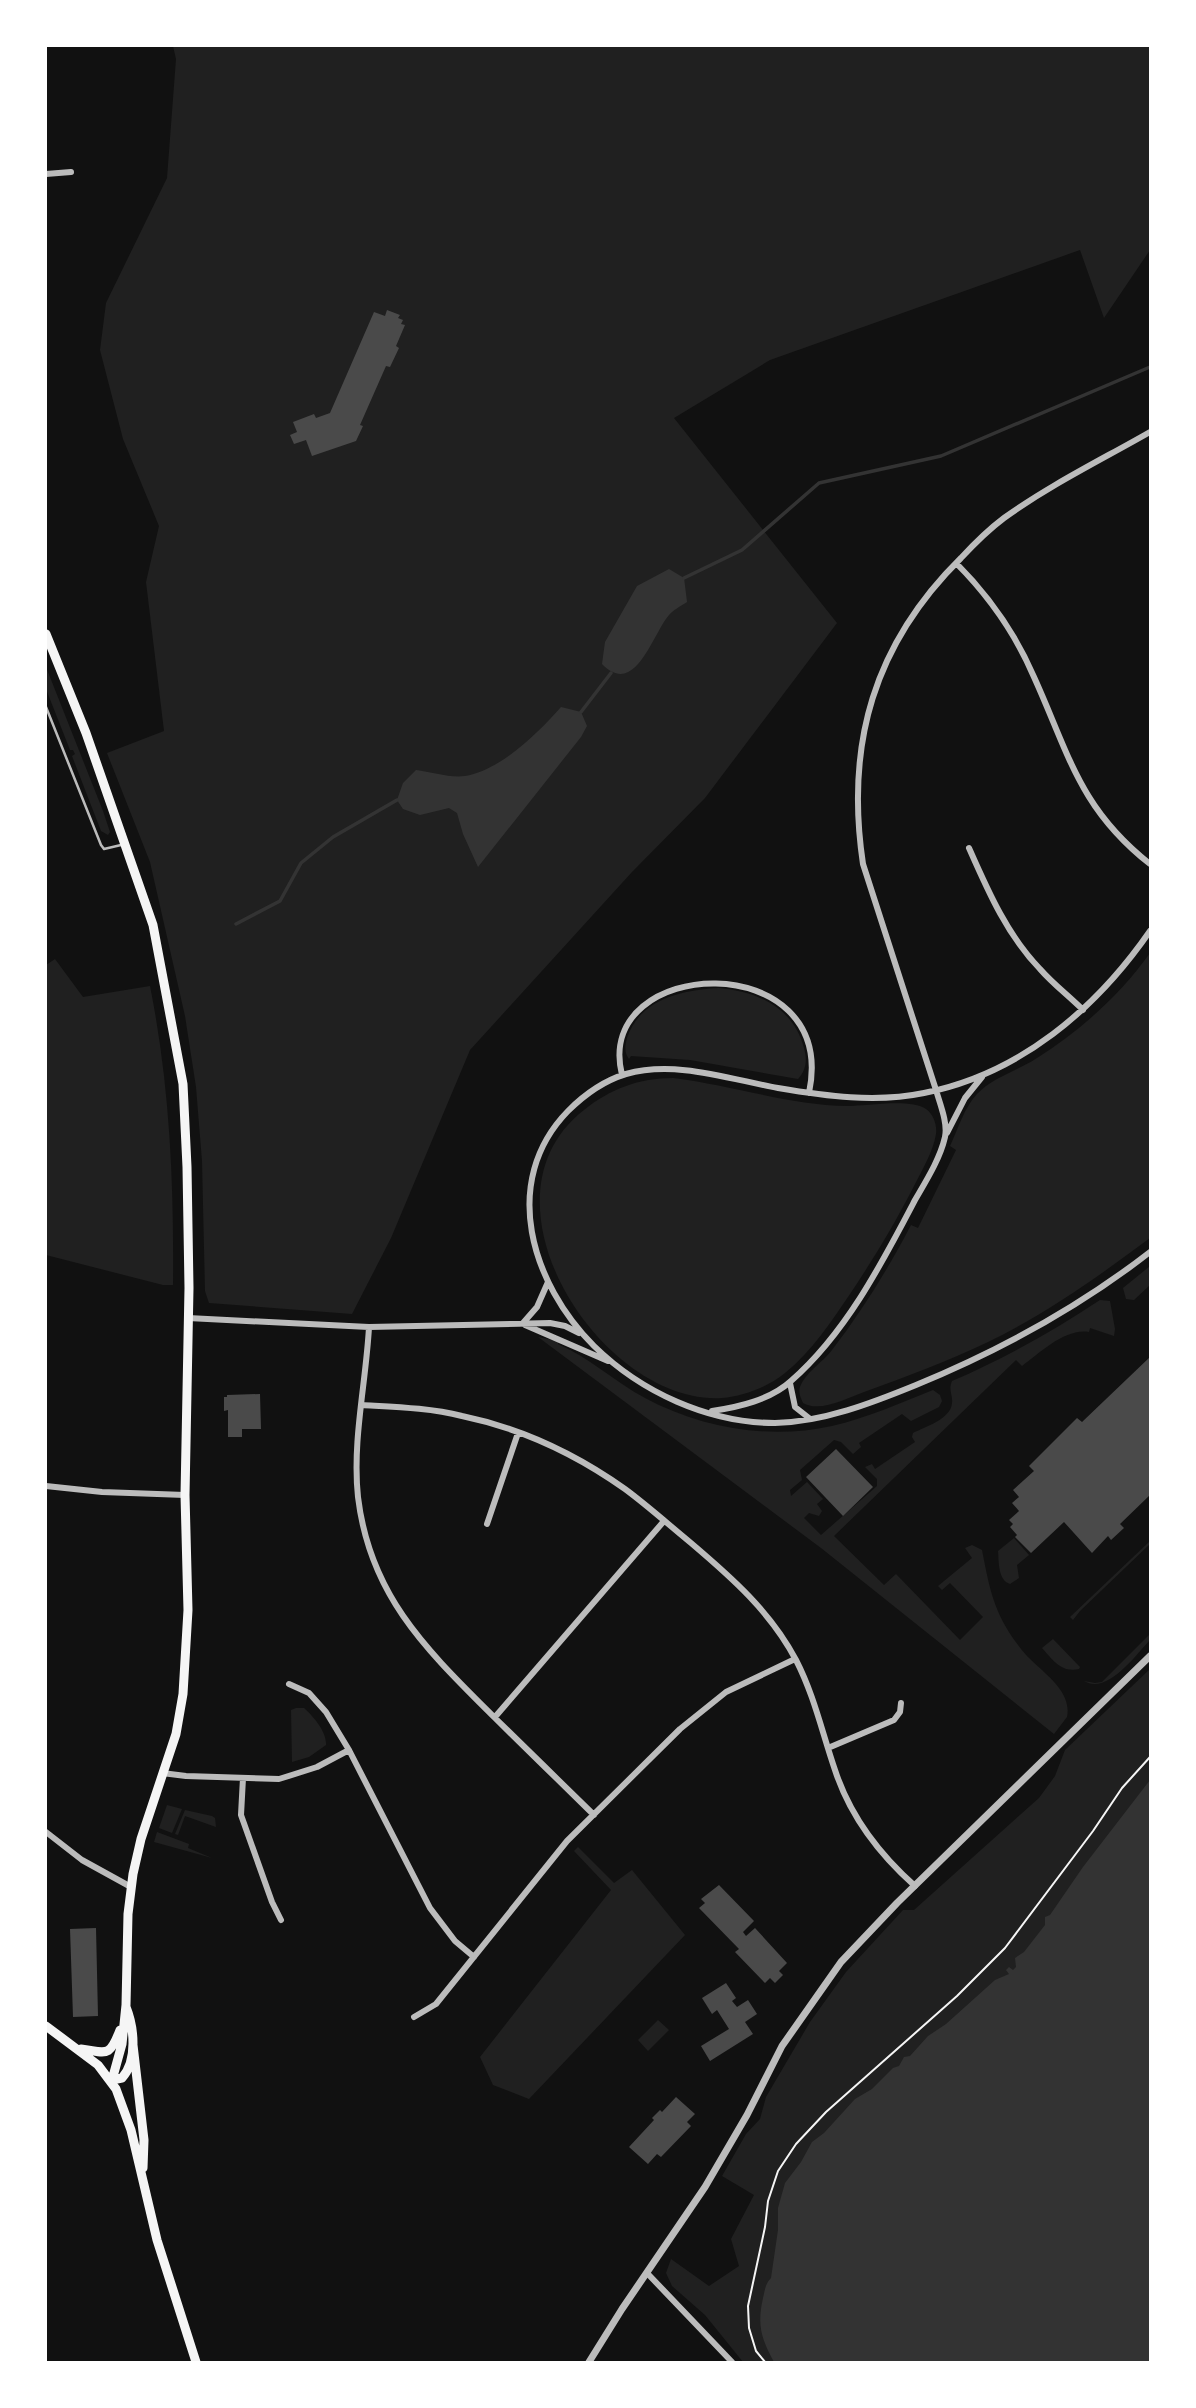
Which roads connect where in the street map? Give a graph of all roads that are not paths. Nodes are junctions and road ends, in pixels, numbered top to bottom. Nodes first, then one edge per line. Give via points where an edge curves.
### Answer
1 (71, 172) dead end
2 (46, 174) edge
3 (1150, 432) edge
4 (956, 563) junction
5 (46, 634) edge
6 (46, 707) edge
7 (126, 844) junction
8 (969, 848) dead end
9 (1150, 864) edge
10 (1150, 931) edge
11 (1083, 1010) junction
12 (986, 1073) junction
13 (622, 1075) junction
14 (936, 1090) junction
15 (809, 1093) junction
16 (945, 1138) junction
17 (1150, 1252) edge
18 (548, 1282) junction
19 (188, 1318) junction
20 (523, 1324) junction
21 (369, 1327) junction
22 (586, 1338) junction
23 (611, 1362) junction
24 (790, 1383) junction
25 (362, 1405) junction
26 (706, 1412) junction
27 (810, 1419) junction
28 (518, 1433) junction
29 (46, 1486) edge
30 (185, 1495) junction
31 (664, 1521) junction
32 (487, 1524) dead end
33 (1150, 1656) edge
34 (795, 1659) junction
35 (289, 1684) dead end
36 (901, 1703) dead end
37 (495, 1717) junction
38 (828, 1748) junction
39 (349, 1750) junction
40 (162, 1773) junction
41 (243, 1778) junction
42 (594, 1815) junction
43 (46, 1832) edge
44 (131, 1886) junction
45 (915, 1886) junction
46 (281, 1920) dead end
47 (474, 1957) junction
48 (126, 2005) junction
49 (414, 2017) dead end
50 (124, 2025) junction
51 (46, 2026) edge
52 (133, 2045) junction
53 (79, 2049) junction
54 (112, 2080) junction
55 (142, 2173) junction
56 (647, 2273) junction
57 (196, 2362) edge
58 (589, 2362) edge
59 (732, 2362) edge

1 - 2 street
3 - 4 street via 1051,486 1002,520
4 - 9 street via 999,614 1020,648 1087,797 1130,848
4 - 14 street via 905,627 878,677 866,715 858,799 863,864
5 - 7 main road
6 - 7 lane via 101,845 109,849
7 - 19 main road via 153,925 183,1084
8 - 11 street via 1018,942
10 - 11 street
11 - 12 street via 1037,1046
12 - 14 street
12 - 16 street via 965,1098
13 - 15 street via 671,1069
13 - 15 street via 620,1043 637,1011 662,995 696,984 735,984 780,1003 800,1026 811,1056
13 - 18 street via 573,1106 552,1130 540,1154 531,1186 530,1225
14 - 15 street via 867,1097
14 - 16 street
16 - 24 street via 871,1279 826,1344
17 - 27 street via 1019,1339 890,1396
18 - 20 street
18 - 22 street
19 - 21 street
19 - 30 main road
20 - 21 street
20 - 22 street via 558,1324
20 - 23 street
21 - 25 street
22 - 23 street
23 - 26 street via 668,1398
24 - 26 street via 756,1400
24 - 27 street via 795,1407
25 - 28 street via 460,1415
25 - 37 street via 358,1497 378,1572 419,1640
26 - 27 street via 758,1422
28 - 31 street via 624,1489
28 - 32 street
29 - 30 street
30 - 40 main road via 188,1610 183,1694 176,1734
31 - 34 street via 760,1606
31 - 37 street
33 - 45 street
34 - 38 street
34 - 42 street via 726,1692 704,1708
35 - 39 street via 309,1693
36 - 38 street via 894,1720
37 - 42 street
38 - 45 street via 863,1827
39 - 41 street via 295,1776
39 - 47 street via 430,1908
40 - 41 street
40 - 44 main road
41 - 46 street via 241,1815
42 - 47 street via 567,1841
43 - 44 street via 82,1860
44 - 48 main road
45 - 56 street via 859,1942 782,2046 710,2179
47 - 49 street via 436,2004
48 - 50 main road
48 - 52 main road
50 - 53 main road via 109,2050 99,2054
50 - 54 main road
51 - 53 main road
52 - 54 main road via 125,2075
52 - 55 main road via 144,2140
53 - 54 main road
54 - 55 main road
55 - 57 main road via 157,2240
56 - 58 street
56 - 59 street

